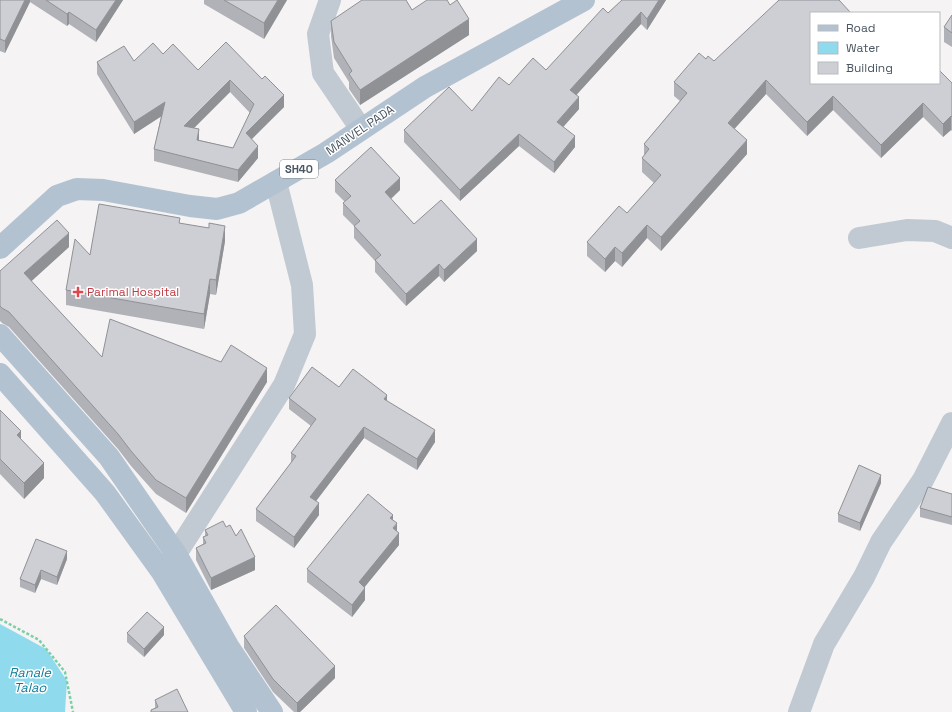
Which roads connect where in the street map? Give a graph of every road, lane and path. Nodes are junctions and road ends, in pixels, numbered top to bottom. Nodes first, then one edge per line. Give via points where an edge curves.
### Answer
1 (330, 0) edge
2 (584, 0) edge
3 (361, 129) junction
4 (276, 182) junction
5 (859, 238) dead end
6 (952, 238) edge
7 (0, 248) edge
8 (0, 335) edge
9 (0, 374) edge
10 (952, 423) edge
11 (176, 554) junction
12 (162, 572) junction
13 (0, 619) edge
14 (73, 712) edge
15 (246, 712) edge
16 (272, 712) edge
17 (799, 712) edge

1 - 3 street via 318,34 323,73
2 - 3 main road, MANVEL PADA / SH40 via 425,87
3 - 4 main road, MANVEL PADA / SH40 via 326,154
4 - 7 main road, MANVEL PADA / SH40 via 239,203 217,209 103,190 77,189 57,196
4 - 11 street via 302,285 305,334 284,385
5 - 6 street via 906,230 935,231
8 - 11 main road via 109,457
9 - 12 main road via 105,493
10 - 17 street via 923,480 881,542 864,577 824,644
11 - 12 street
11 - 16 main road via 228,646
12 - 15 main road
13 - 14 path via 40,640 65,672

